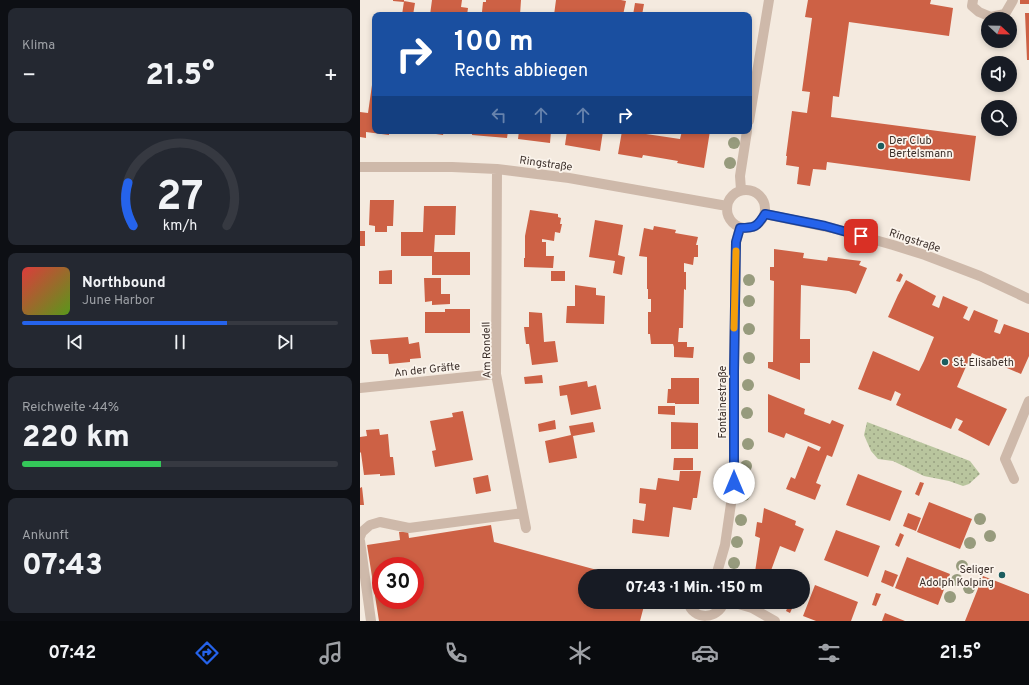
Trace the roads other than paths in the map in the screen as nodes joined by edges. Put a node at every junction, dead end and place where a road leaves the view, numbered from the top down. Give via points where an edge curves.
1 (767, 0) edge
2 (973, 0) edge
3 (1013, 0) edge
4 (752, 101) edge
5 (747, 134) edge
6 (360, 167) edge
7 (497, 169) junction
8 (741, 190) junction
9 (727, 206) junction
10 (765, 214) junction
11 (740, 228) junction
12 (1029, 299) edge
13 (496, 374) junction
14 (360, 388) edge
15 (1029, 401) edge
16 (1014, 479) dead end
17 (523, 513) junction
18 (526, 528) dead end
19 (360, 537) edge
20 (360, 540) edge
21 (718, 569) edge
22 (692, 609) edge
23 (721, 609) edge
24 (754, 609) edge
25 (701, 618) edge
26 (371, 621) edge
27 (775, 621) edge

1 - 4 street
2 - 3 street via 972,6 991,17 1005,14
5 - 8 street via 740,176
6 - 7 street, Ringstraße
7 - 9 street, Ringstraße via 569,178
7 - 13 street, Am Rondell
8 - 9 street via 729,199
8 - 10 street via 751,190 760,195
9 - 11 street via 729,219
10 - 11 street via 759,223 750,228
10 - 12 street, Ringstraße via 893,244 980,276
11 - 21 street, Fontainestraße via 736,242 734,483 725,545
13 - 14 street, An der Gräfte
13 - 17 street, Am Rondell
15 - 16 street via 1005,459
17 - 18 street, Am Rondell
17 - 19 street via 409,528 380,522 370,525
20 - 26 street
22 - 25 street
23 - 25 street
24 - 27 street

